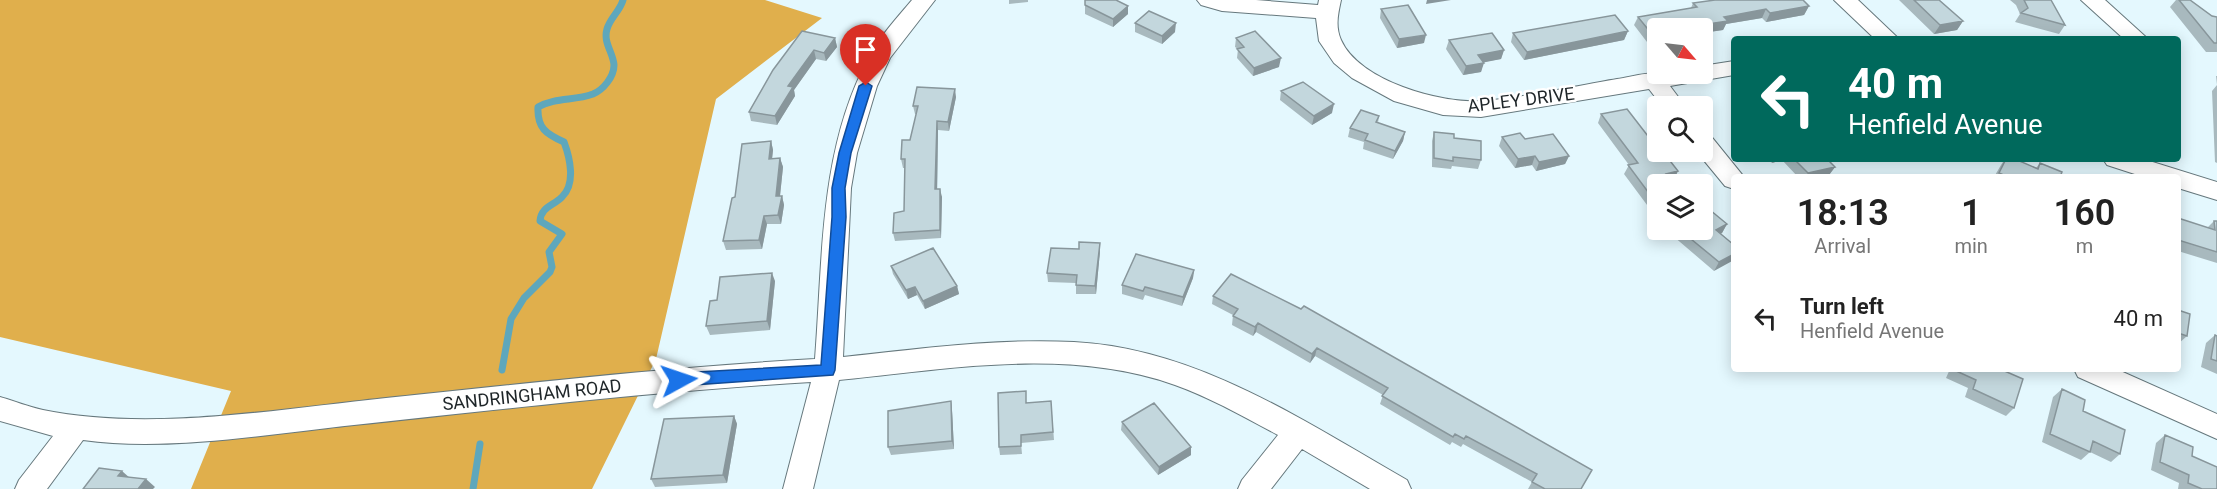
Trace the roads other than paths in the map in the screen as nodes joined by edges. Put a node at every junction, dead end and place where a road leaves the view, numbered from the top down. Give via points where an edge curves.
1 (924, 0) edge
2 (1209, 0) edge
3 (1845, 0) edge
4 (2092, 0) edge
5 (1327, 6) edge
6 (1885, 36) edge
7 (2134, 36) edge
8 (1731, 69) edge
9 (1713, 72) edge
10 (1647, 83) edge
11 (1657, 84) edge
12 (1666, 96) edge
13 (1713, 154) edge
14 (2133, 162) edge
15 (2164, 174) edge
16 (1731, 176) edge
17 (2181, 180) edge
18 (2217, 191) edge
19 (828, 370) junction
20 (2095, 372) edge
21 (0, 409) edge
22 (76, 427) junction
23 (2217, 427) edge
24 (1298, 432) junction
25 (30, 489) edge
26 (798, 489) edge
27 (1253, 489) edge
28 (1396, 489) edge

1 - 19 street via 880,57 866,86 845,153 839,188
2 - 5 street via 1222,4
3 - 6 street
4 - 7 street
5 - 10 street, APLEY DRIVE via 1325,29 1352,68 1370,81 1411,99 1444,107 1481,109
8 - 9 street, APLEY DRIVE
11 - 12 street
13 - 16 street
14 - 15 street
17 - 18 street
19 - 22 street, SANDRINGHAM ROAD via 702,377 240,425 152,430
19 - 24 street, SANDRINGHAM ROAD via 993,353 1075,353 1125,360 1178,374 1219,390
19 - 26 street
20 - 23 street
21 - 22 street, SANDRINGHAM ROAD via 43,423
22 - 25 street
24 - 27 street
24 - 28 street, SANDRINGHAM ROAD

